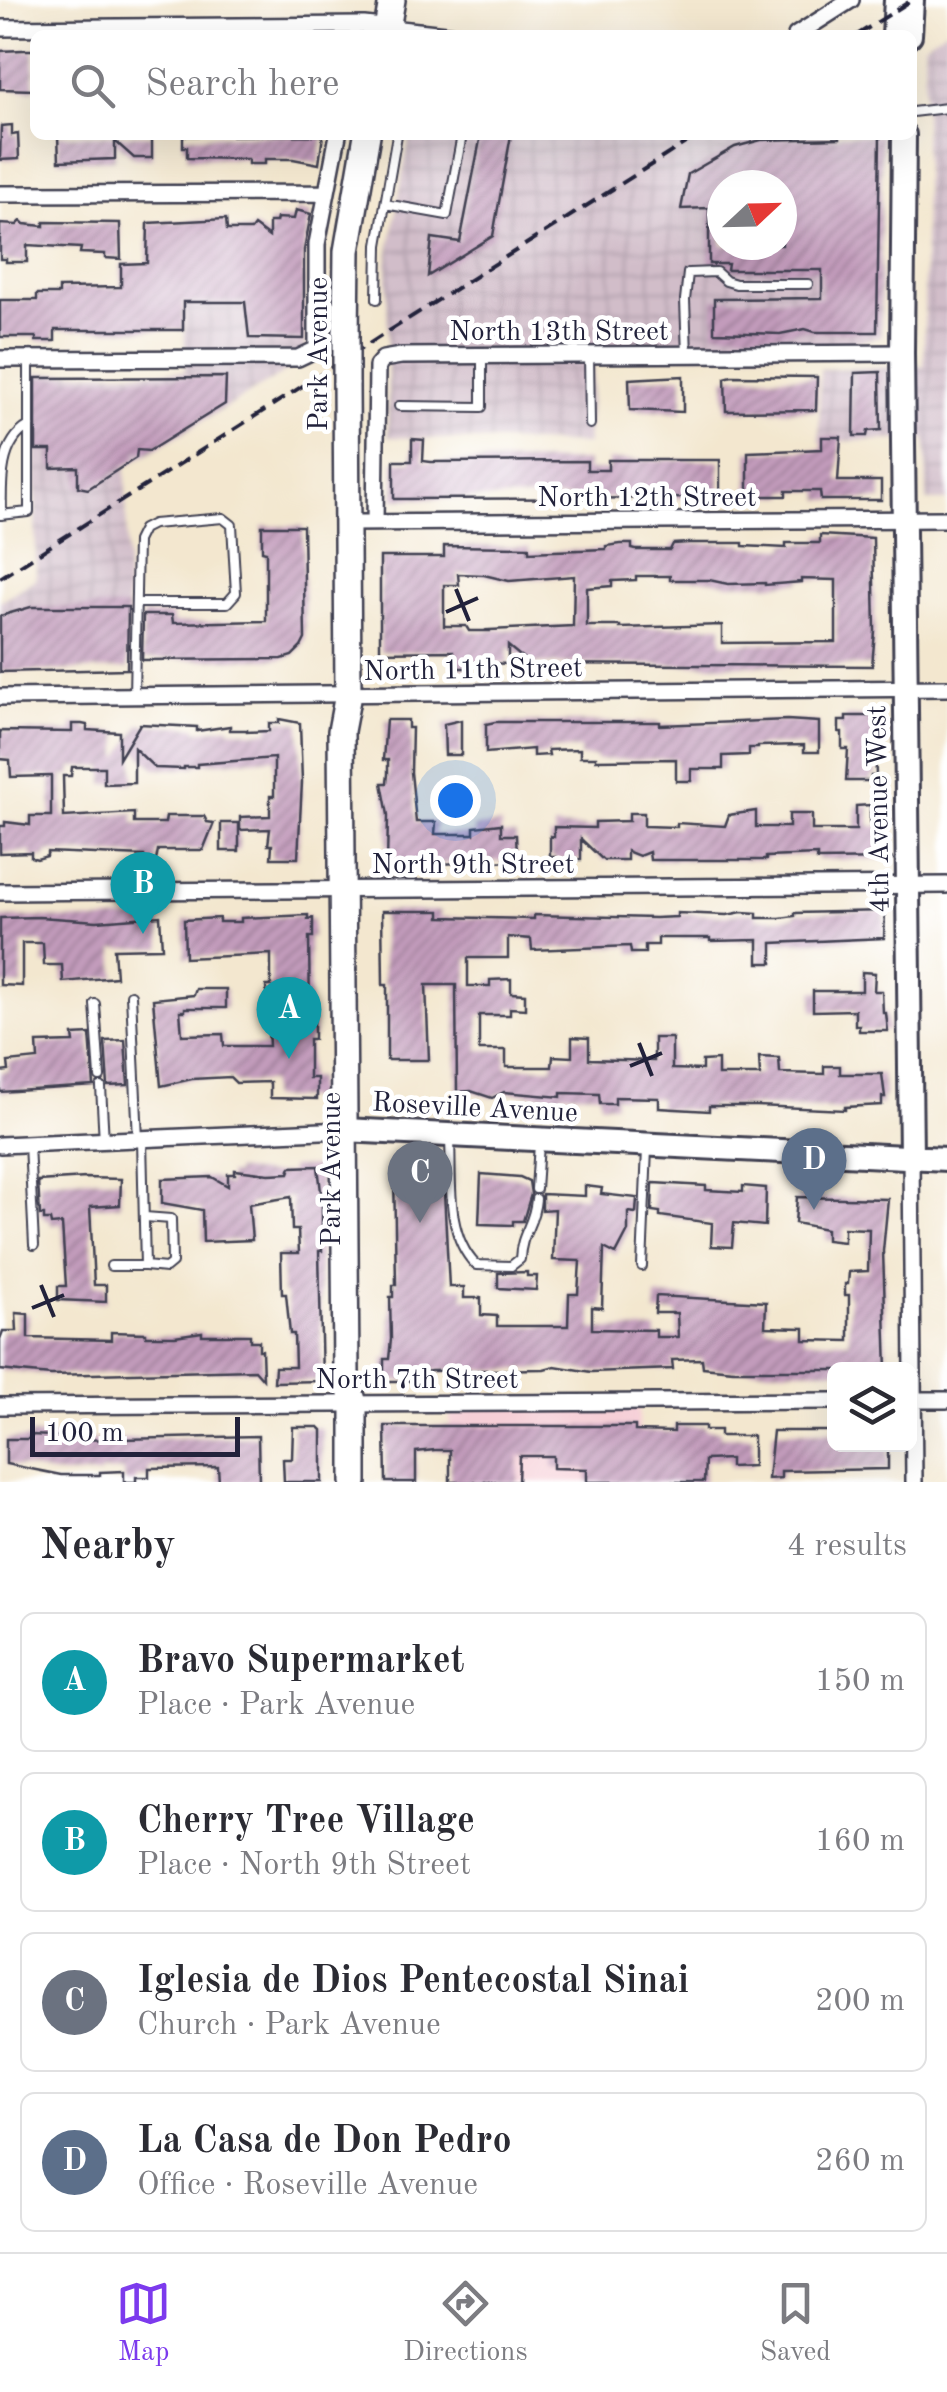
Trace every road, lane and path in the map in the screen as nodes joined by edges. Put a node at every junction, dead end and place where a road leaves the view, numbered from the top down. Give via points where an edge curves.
1 (392, 0) edge
2 (851, 0) edge
3 (896, 0) edge
4 (912, 0) edge
5 (0, 28) edge
6 (258, 30) edge
7 (387, 30) edge
8 (804, 30) edge
9 (894, 30) edge
10 (910, 30) edge
11 (947, 108) edge
12 (917, 111) edge
13 (337, 140) edge
14 (366, 140) edge
15 (397, 140) edge
16 (461, 140) edge
17 (904, 140) edge
18 (0, 194) edge
19 (327, 194) junction
20 (385, 204) junction
21 (808, 284) dead end
22 (377, 298) dead end
23 (902, 353) junction
24 (687, 354) junction
25 (589, 355) junction
26 (482, 356) junction
27 (0, 359) edge
28 (29, 359) junction
29 (399, 406) dead end
30 (590, 424) dead end
31 (29, 426) junction
32 (1, 515) edge
33 (904, 519) junction
34 (947, 519) edge
35 (376, 522) junction
36 (348, 523) junction
37 (136, 603) junction
38 (947, 688) edge
39 (906, 689) junction
40 (348, 694) junction
41 (134, 696) junction
42 (0, 697) edge
43 (908, 885) junction
44 (947, 885) edge
45 (350, 889) junction
46 (0, 892) edge
47 (132, 994) dead end
48 (95, 1004) dead end
49 (352, 1131) junction
50 (450, 1135) junction
51 (140, 1140) junction
52 (539, 1140) junction
53 (104, 1141) junction
54 (29, 1144) junction
55 (647, 1144) junction
56 (0, 1145) edge
57 (912, 1157) junction
58 (947, 1159) edge
59 (536, 1188) dead end
60 (536, 1199) dead end
61 (145, 1217) junction
62 (34, 1245) dead end
63 (111, 1266) dead end
64 (145, 1266) junction
65 (642, 1266) dead end
66 (912, 1362) edge
67 (917, 1400) edge
68 (947, 1400) edge
69 (827, 1401) edge
70 (354, 1404) junction
71 (0, 1406) edge
72 (913, 1452) edge
73 (354, 1482) edge
74 (914, 1482) edge

1 - 7 main road
2 - 8 street
3 - 9 street
4 - 10 street
5 - 6 street
11 - 12 lane
13 - 19 street, Park Avenue
14 - 36 main road, Park Avenue, bridge via 347,251
15 - 20 lane
16 - 20 lane via 447,215
17 - 23 street, 4th Avenue West
18 - 19 street
19 - 28 street, Park Avenue via 318,244 317,349 298,358
20 - 22 lane
21 - 24 lane via 736,284 716,272 688,273
23 - 24 street, North 13th Street
23 - 33 street, 4th Avenue West
24 - 25 street, North 13th Street
25 - 26 street, North 13th Street
25 - 30 lane
26 - 29 lane via 482,407
26 - 35 street, North 13th Street via 379,362
27 - 28 street
28 - 31 lane
31 - 32 lane via 2,454
31 - 32 lane via 29,512
33 - 34 street, North 12th Street
33 - 35 street, North 12th Street
33 - 39 street, 4th Avenue West
35 - 36 street, North 12th Street
36 - 40 main road, Park Avenue
37 - 37 lane via 136,541 143,529 224,518 232,524 236,593 227,603
37 - 41 lane
38 - 39 street, North 11th Street
39 - 40 street, North 11th Street
39 - 43 street, 4th Avenue West
40 - 41 street, North 11th Street
40 - 45 main road, Park Avenue via 356,730
41 - 42 street, North 11th Street
43 - 44 street, North 9th Street
43 - 45 street, North 9th Street
43 - 57 street, 4th Avenue West
45 - 46 street, North 9th Street
45 - 49 main road, Park Avenue
47 - 51 lane
48 - 53 lane
49 - 50 street, Roseville Avenue
49 - 51 street, Roseville Avenue
49 - 70 main road, Park Avenue via 346,1376
50 - 52 street, Roseville Avenue
50 - 60 lane via 454,1222 463,1252 476,1264 511,1266 520,1260
51 - 53 street, Roseville Avenue
51 - 61 lane
52 - 55 street, Roseville Avenue
52 - 59 lane
53 - 54 street, Roseville Avenue
54 - 56 street, Roseville Avenue
54 - 62 lane
55 - 57 street, Roseville Avenue
55 - 65 lane
57 - 58 street, Roseville Avenue
57 - 66 street, 4th Avenue West
61 - 64 lane
61 - 64 lane via 171,1220 172,1263
63 - 64 lane
67 - 68 street
69 - 70 street, North 7th Street
70 - 71 street, North 7th Street
70 - 73 main road, Park Avenue
72 - 74 street, 4th Avenue West

